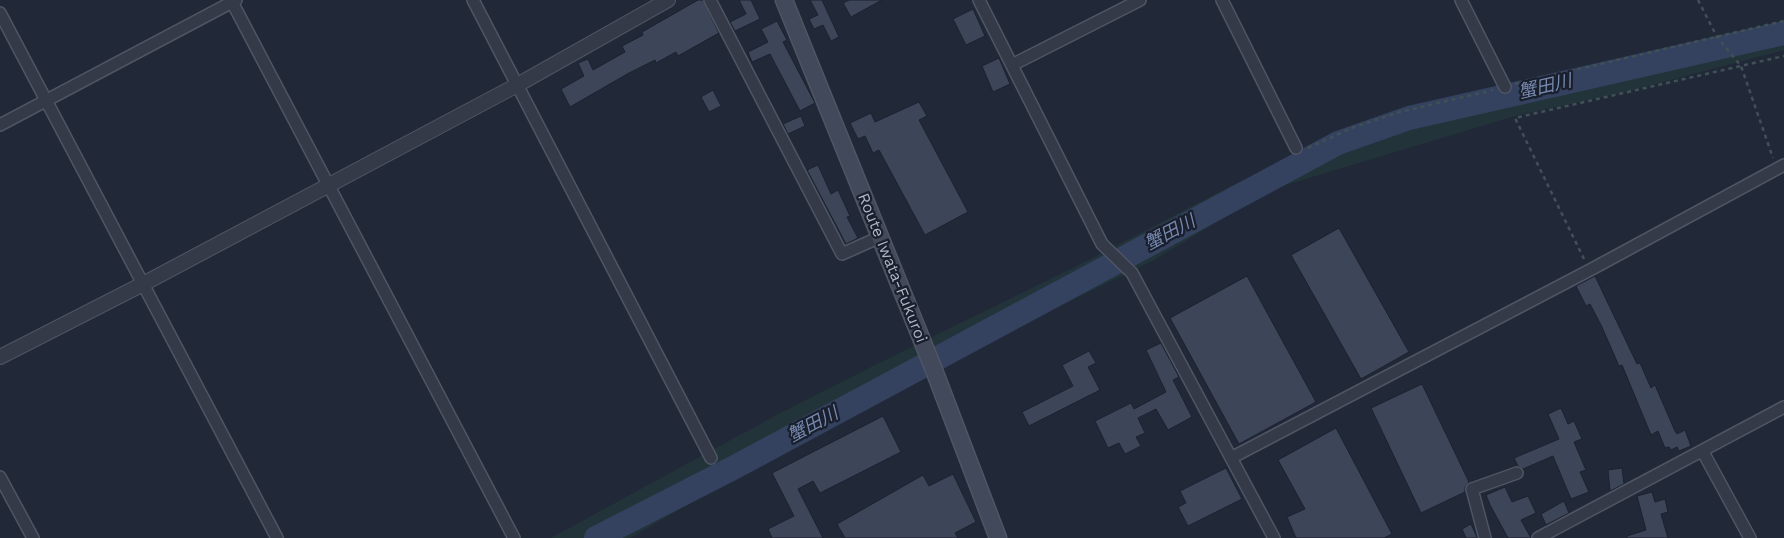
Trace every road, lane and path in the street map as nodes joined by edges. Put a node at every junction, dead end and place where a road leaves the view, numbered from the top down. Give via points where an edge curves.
1 (473, 0) edge
2 (668, 0) edge
3 (710, 0) edge
4 (784, 0) edge
5 (978, 0) edge
6 (1140, 0) edge
7 (1222, 0) edge
8 (1461, 0) edge
9 (1698, 0) edge
10 (233, 1) edge
11 (0, 13) edge
12 (1784, 21) edge
13 (1717, 37) junction
14 (1784, 56) edge
15 (1012, 65) junction
16 (1741, 66) junction
17 (519, 84) junction
18 (1505, 87) dead end
19 (46, 101) junction
20 (0, 125) edge
21 (1296, 148) dead end
22 (1780, 167) edge
23 (328, 184) junction
24 (880, 237) junction
25 (1590, 270) junction
26 (143, 284) junction
27 (0, 357) edge
28 (1784, 407) edge
29 (1703, 452) junction
30 (711, 458) dead end
31 (1231, 458) junction
32 (1517, 473) dead end
33 (0, 477) edge
34 (33, 538) edge
35 (277, 538) edge
36 (514, 538) edge
37 (998, 538) edge
38 (1274, 538) edge
39 (1485, 538) edge
40 (1538, 538) edge
41 (1750, 538) edge

1 - 17 street
2 - 17 street
3 - 24 street via 842,254
4 - 24 main road, Route Iwata-Fukuroi
5 - 15 street
6 - 15 street
7 - 21 street
8 - 18 street
9 - 13 path
10 - 19 street
10 - 23 street
11 - 19 street
12 - 13 path
13 - 16 path
14 - 16 path
15 - 31 street via 1102,244 1132,273
16 - 22 path
16 - 25 path via 1515,118
17 - 23 street
17 - 30 street
19 - 20 street
19 - 26 street
22 - 25 street
23 - 26 street
23 - 36 street
24 - 37 main road, Route Iwata-Fukuroi
25 - 31 street
26 - 27 street
26 - 35 street
28 - 29 street
29 - 40 street
29 - 41 street
31 - 38 street
32 - 39 street via 1472,489
33 - 34 street

